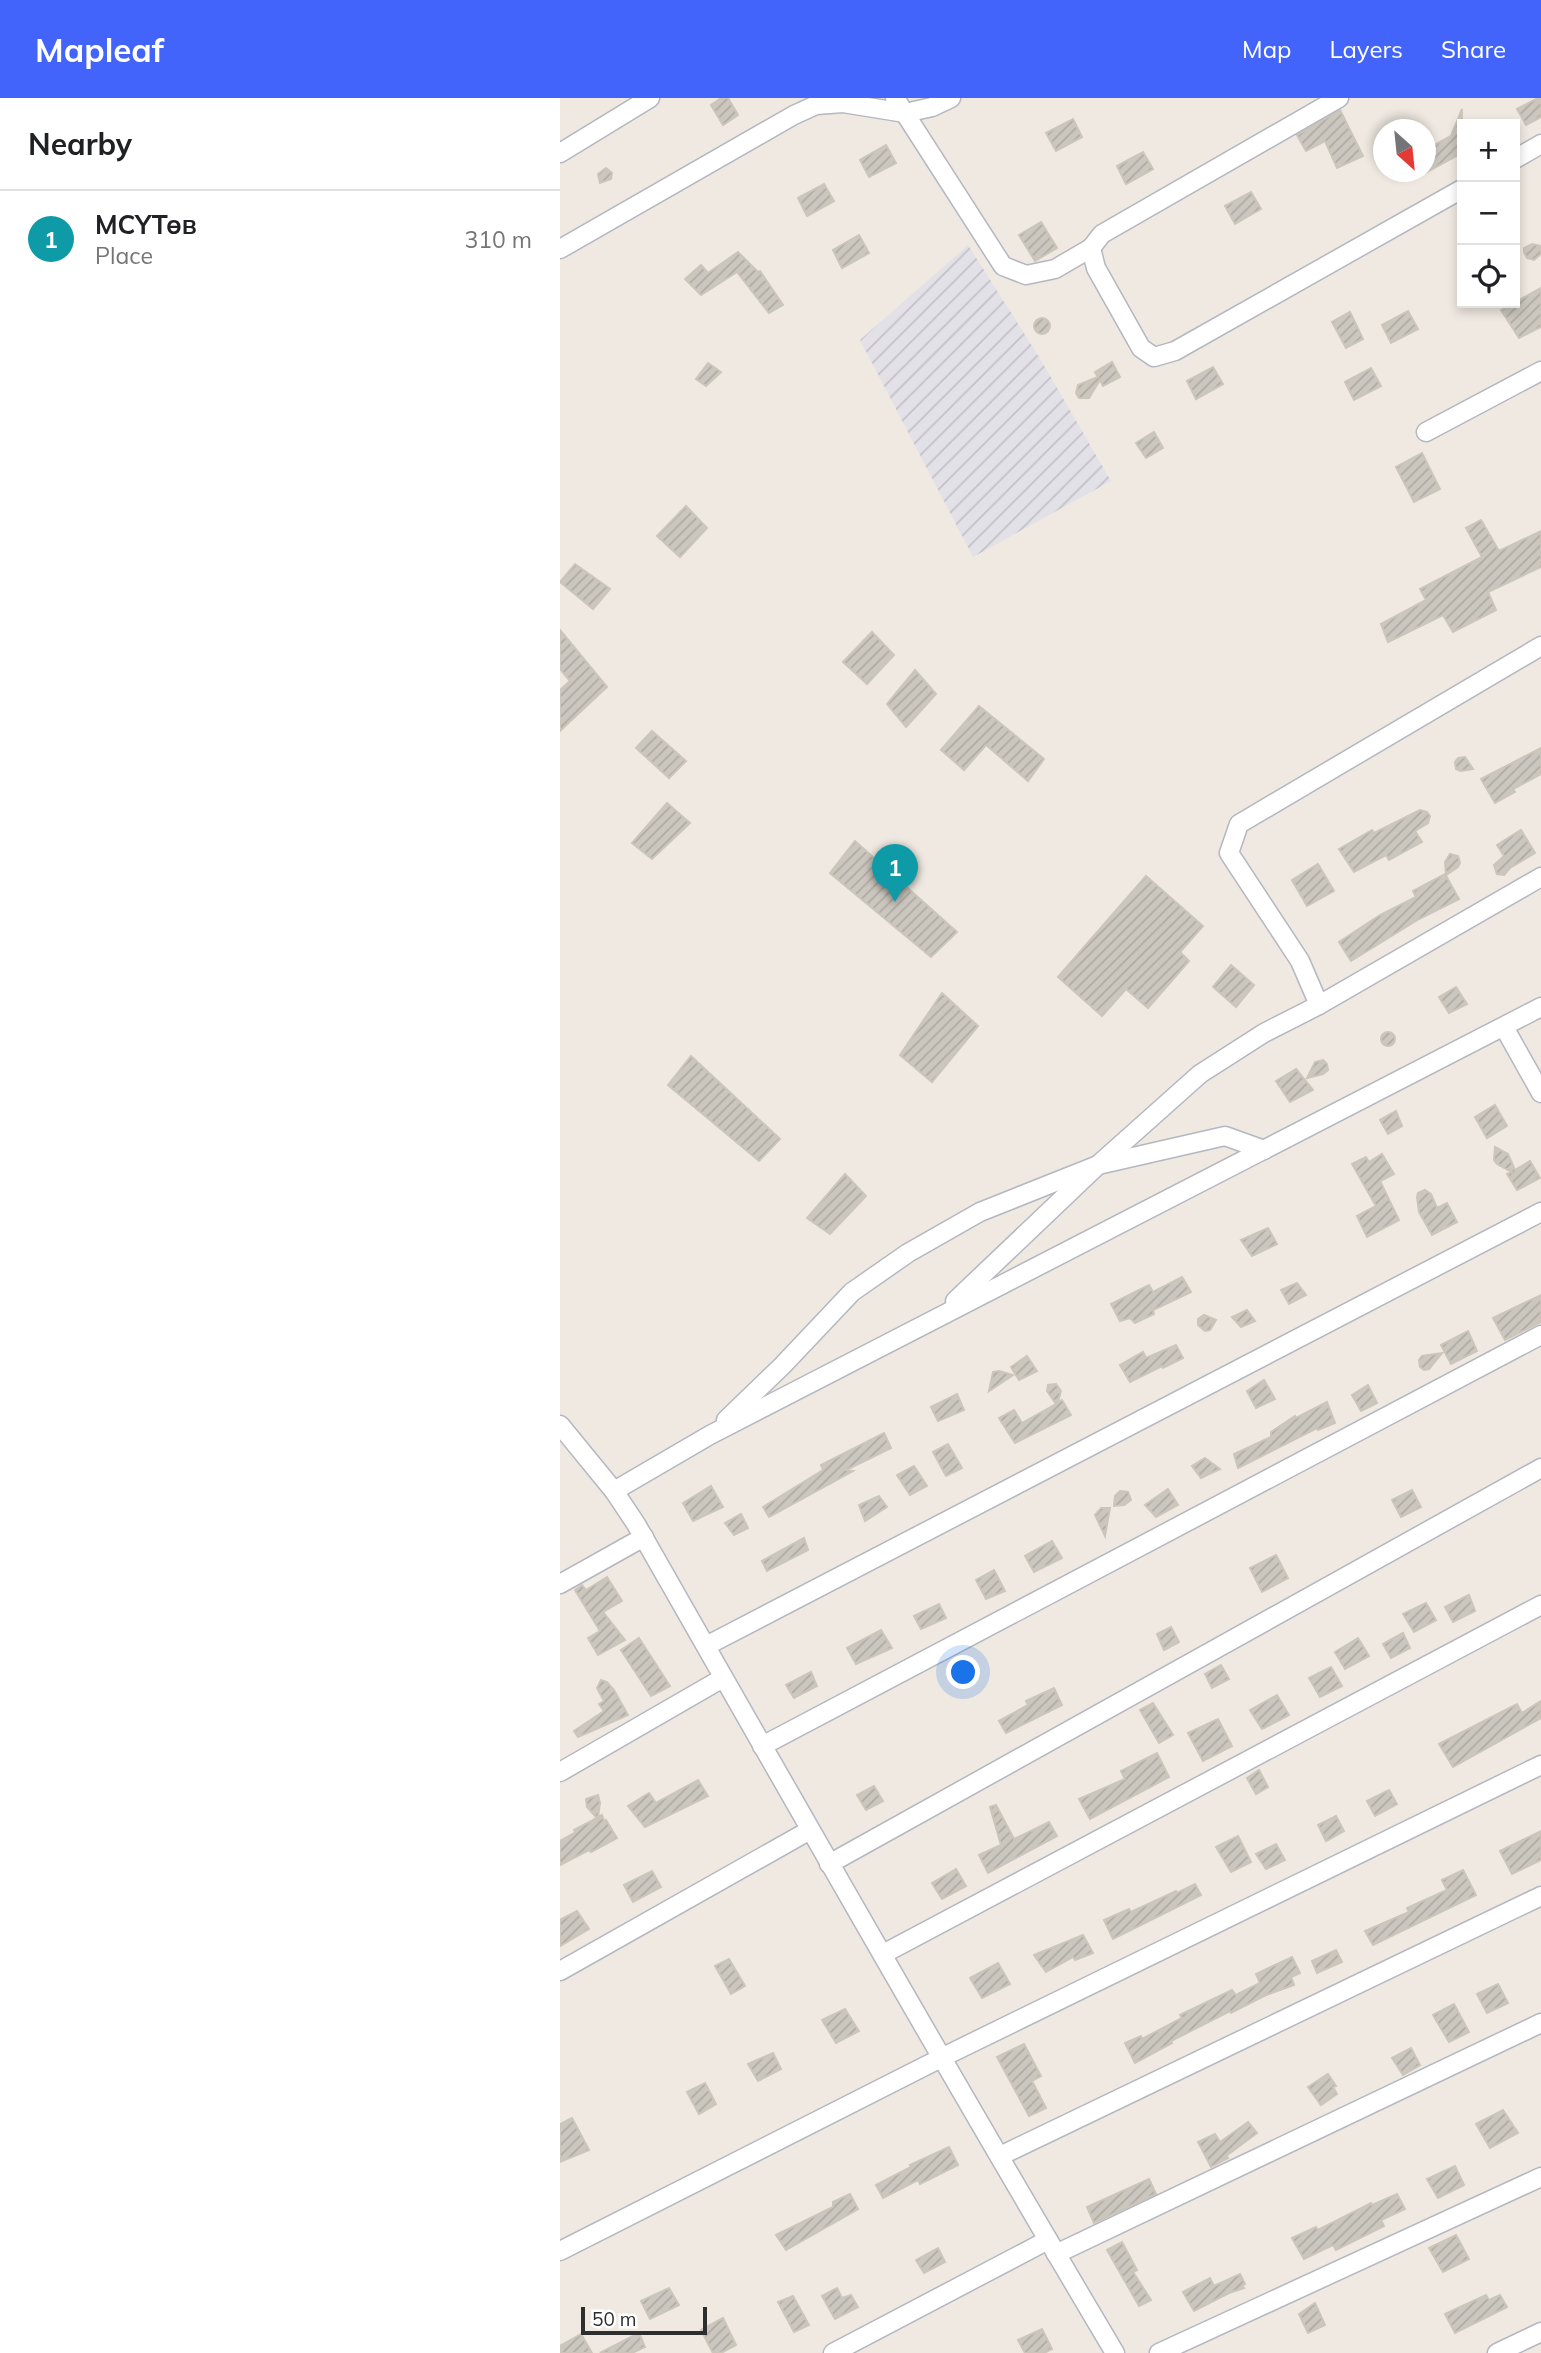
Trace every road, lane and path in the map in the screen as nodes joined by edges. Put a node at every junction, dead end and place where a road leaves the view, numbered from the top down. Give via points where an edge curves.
1 (650, 98) edge
2 (951, 98) edge
3 (1339, 98) edge
4 (900, 105) edge
5 (1541, 144) edge
6 (560, 153) edge
7 (1520, 156) edge
8 (1457, 192) edge
9 (1091, 248) junction
10 (560, 249) edge
11 (1541, 371) edge
12 (1426, 432) dead end
13 (1541, 646) edge
14 (1541, 877) edge
15 (1319, 1005) junction
16 (1541, 1007) edge
17 (1504, 1027) junction
18 (1541, 1093) edge
19 (1264, 1150) junction
20 (1098, 1165) junction
21 (1541, 1212) edge
22 (941, 1315) junction
23 (1541, 1335) edge
24 (560, 1425) edge
25 (709, 1436) junction
26 (1541, 1468) edge
27 (614, 1491) junction
28 (644, 1537) junction
29 (560, 1584) edge
30 (1541, 1605) edge
31 (706, 1646) junction
32 (723, 1678) junction
33 (762, 1746) junction
34 (1541, 1765) edge
35 (560, 1772) edge
36 (810, 1830) junction
37 (829, 1864) junction
38 (1541, 1896) edge
39 (884, 1954) junction
40 (560, 1972) edge
41 (1541, 2024) edge
42 (943, 2057) junction
43 (1000, 2156) junction
44 (1541, 2177) edge
45 (1052, 2247) junction
46 (560, 2251) edge
47 (1541, 2332) edge
48 (833, 2353) edge
49 (1115, 2353) edge
50 (1159, 2353) edge
51 (1497, 2353) edge

1 - 6 street
2 - 4 street via 932,107
3 - 9 street via 1102,234
4 - 9 street via 1003,266 1026,275 1055,269
4 - 10 street via 816,105
5 - 7 street
8 - 9 street via 1175,351 1154,357 1141,348 1096,268
11 - 12 street
13 - 15 street via 1239,824 1229,853 1300,961
14 - 15 street
15 - 20 street via 1200,1074
16 - 17 street
17 - 18 street
17 - 19 street
19 - 20 street via 1224,1136
19 - 22 street
20 - 22 street
20 - 25 street via 980,1212 852,1292
21 - 31 street
22 - 25 street
23 - 33 street
24 - 27 street
25 - 27 street
26 - 37 street
27 - 28 street
28 - 29 street
28 - 31 street
30 - 39 street
31 - 32 street
32 - 33 street
32 - 35 street
33 - 36 street
34 - 42 street
36 - 37 street
36 - 40 street
37 - 39 street
38 - 43 street
39 - 42 street
41 - 45 street
42 - 43 street
42 - 46 street
43 - 45 street
44 - 50 street
45 - 48 street
45 - 49 street
47 - 51 street

